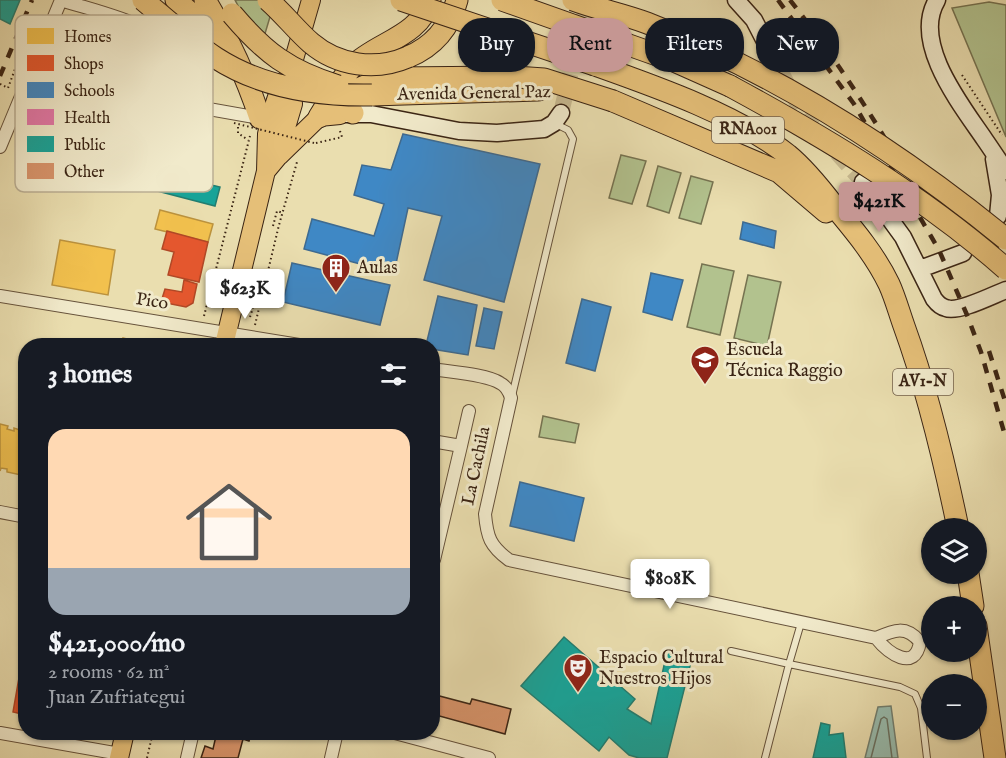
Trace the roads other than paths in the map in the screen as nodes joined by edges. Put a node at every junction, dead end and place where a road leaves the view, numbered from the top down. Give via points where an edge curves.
1 (61, 0) edge
2 (143, 0) edge
3 (176, 0) edge
4 (205, 0) edge
5 (268, 0) edge
6 (310, 0) edge
7 (401, 0) edge
8 (430, 0) edge
9 (457, 0) edge
10 (502, 0) edge
11 (573, 0) edge
12 (602, 0) edge
13 (736, 0) edge
14 (937, 0) edge
15 (228, 7) edge
16 (55, 15) edge
17 (106, 15) edge
18 (161, 15) edge
19 (192, 15) edge
20 (645, 23) joint
21 (756, 24) edge
22 (213, 34) edge
23 (235, 54) junction
24 (213, 55) edge
25 (744, 66) edge
26 (290, 73) junction
27 (372, 95) junction
28 (621, 105) junction
29 (15, 110) edge
30 (213, 112) edge
31 (334, 112) junction
32 (557, 118) joint
33 (263, 126) junction
34 (0, 147) edge
35 (993, 153) junction
36 (272, 164) junction
37 (1006, 171) edge
38 (863, 182) tunnel mouth
39 (998, 216) dead end
40 (1006, 239) edge
41 (866, 244) junction
42 (963, 253) dead end
43 (920, 269) junction
44 (1006, 269) edge
45 (1006, 290) edge
46 (0, 296) edge
47 (223, 338) edge
48 (225, 338) edge
49 (238, 338) edge
50 (258, 338) edge
51 (440, 370) edge
52 (511, 398) junction
53 (469, 411) dead end
54 (440, 442) edge
55 (461, 446) junction
56 (0, 512) edge
57 (18, 515) edge
58 (956, 518) edge
59 (440, 535) edge
60 (801, 622) junction
61 (876, 638) dead end
62 (731, 651) dead end
63 (981, 662) edge
64 (789, 664) junction
65 (0, 733) edge
66 (18, 736) edge
67 (36, 740) edge
68 (123, 740) edge
69 (191, 740) edge
70 (336, 740) edge
71 (422, 740) edge
72 (119, 756) edge
73 (187, 758) edge
74 (331, 758) edge
75 (489, 758) edge
76 (765, 758) edge
77 (927, 758) edge
78 (995, 758) edge

1 - 16 street
1 - 17 street
2 - 18 highway, Avenida General Paz, bridge
3 - 19 highway
4 - 23 highway
5 - 9 highway, bridge via 311,44 347,62 375,65 396,62 432,43 444,31
6 - 26 main road
7 - 41 highway, RNA001, bridge via 596,64 751,132 788,156
8 - 31 highway via 419,21 352,68
10 - 44 highway, RNA001, bridge via 674,61 748,96 824,138 942,218
11 - 20 highway, bridge
12 - 20 highway, bridge
13 - 21 street
14 - 35 street via 931,36 939,66
15 - 27 highway, bridge via 264,48 285,64 323,81
22 - 23 highway
23 - 33 highway
24 - 27 highway, Avenida General Paz, bridge via 241,71 285,86 343,96
25 - 40 highway, bridge via 907,163
26 - 33 main road
26 - 36 main road via 293,104
27 - 28 highway, Avenida General Paz, bridge via 538,90
28 - 31 highway, bridge via 544,79 397,78 377,81
28 - 41 highway, Avenida General Paz via 778,172
29 - 34 street
30 - 33 street
31 - 32 street via 371,114 482,133 540,130
31 - 36 main road
32 - 52 lane via 573,139
33 - 36 main road
35 - 37 street
35 - 39 street via 999,177
36 - 48 main road
38 - 43 street via 903,237
41 - 58 highway, AV1-N via 889,284 912,347
42 - 43 street
43 - 45 street via 934,299 947,309
46 - 47 street, Pico via 201,328
49 - 50 street, Pico
51 - 52 street via 492,379 509,391
52 - 60 street, La Cachila via 485,514 487,531 496,550 522,564
53 - 55 street
54 - 55 street
55 - 59 street
56 - 57 street
60 - 61 street
60 - 64 lane
62 - 64 lane
63 - 78 highway
64 - 76 lane
64 - 77 lane via 900,687 915,694 921,708
65 - 66 street
67 - 72 street
68 - 72 main road
69 - 73 street
70 - 74 street
71 - 75 street

